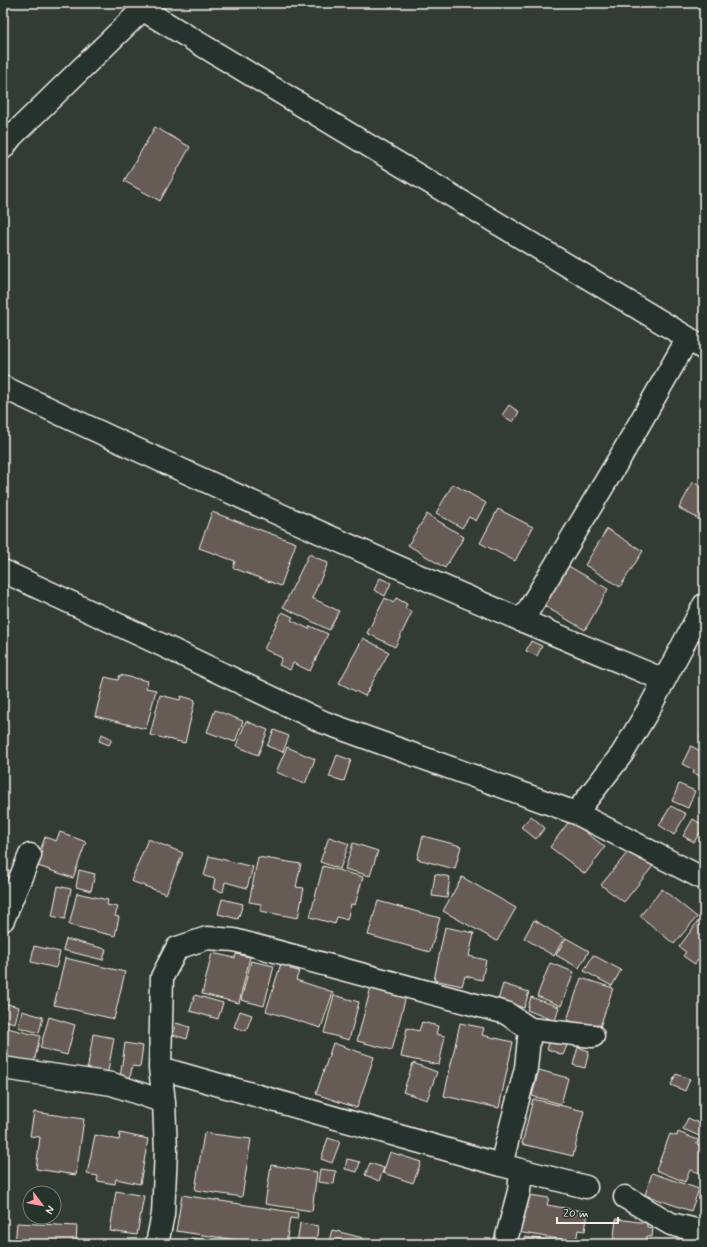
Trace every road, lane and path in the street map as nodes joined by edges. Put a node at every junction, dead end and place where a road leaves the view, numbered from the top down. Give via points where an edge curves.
1 (146, 6) edge
2 (3, 148) edge
3 (696, 343) edge
4 (3, 387) edge
5 (3, 571) edge
6 (704, 605) edge
7 (522, 622) junction
8 (664, 680) junction
9 (576, 813) junction
10 (30, 855) dead end
11 (704, 879) edge
12 (3, 920) edge
13 (530, 1029) junction
14 (593, 1036) dead end
15 (3, 1068) edge
16 (160, 1068) junction
17 (164, 1102) junction
18 (511, 1168) junction
19 (586, 1187) dead end
20 (625, 1197) dead end
21 (704, 1232) edge
22 (158, 1244) edge
23 (505, 1244) edge

1 - 2 street via 12,136
1 - 3 street
3 - 7 street via 621,456
4 - 7 street via 162,462
5 - 9 street via 322,722
6 - 8 street
7 - 8 street
8 - 9 street via 622,754
9 - 11 street
10 - 12 street
13 - 14 street
13 - 16 street via 506,1013 234,940 207,938 178,948 162,977
13 - 18 street
15 - 17 street via 112,1084
16 - 17 street
16 - 18 street
17 - 22 street via 166,1151
18 - 19 street
18 - 23 street via 519,1191
20 - 21 street via 671,1224

